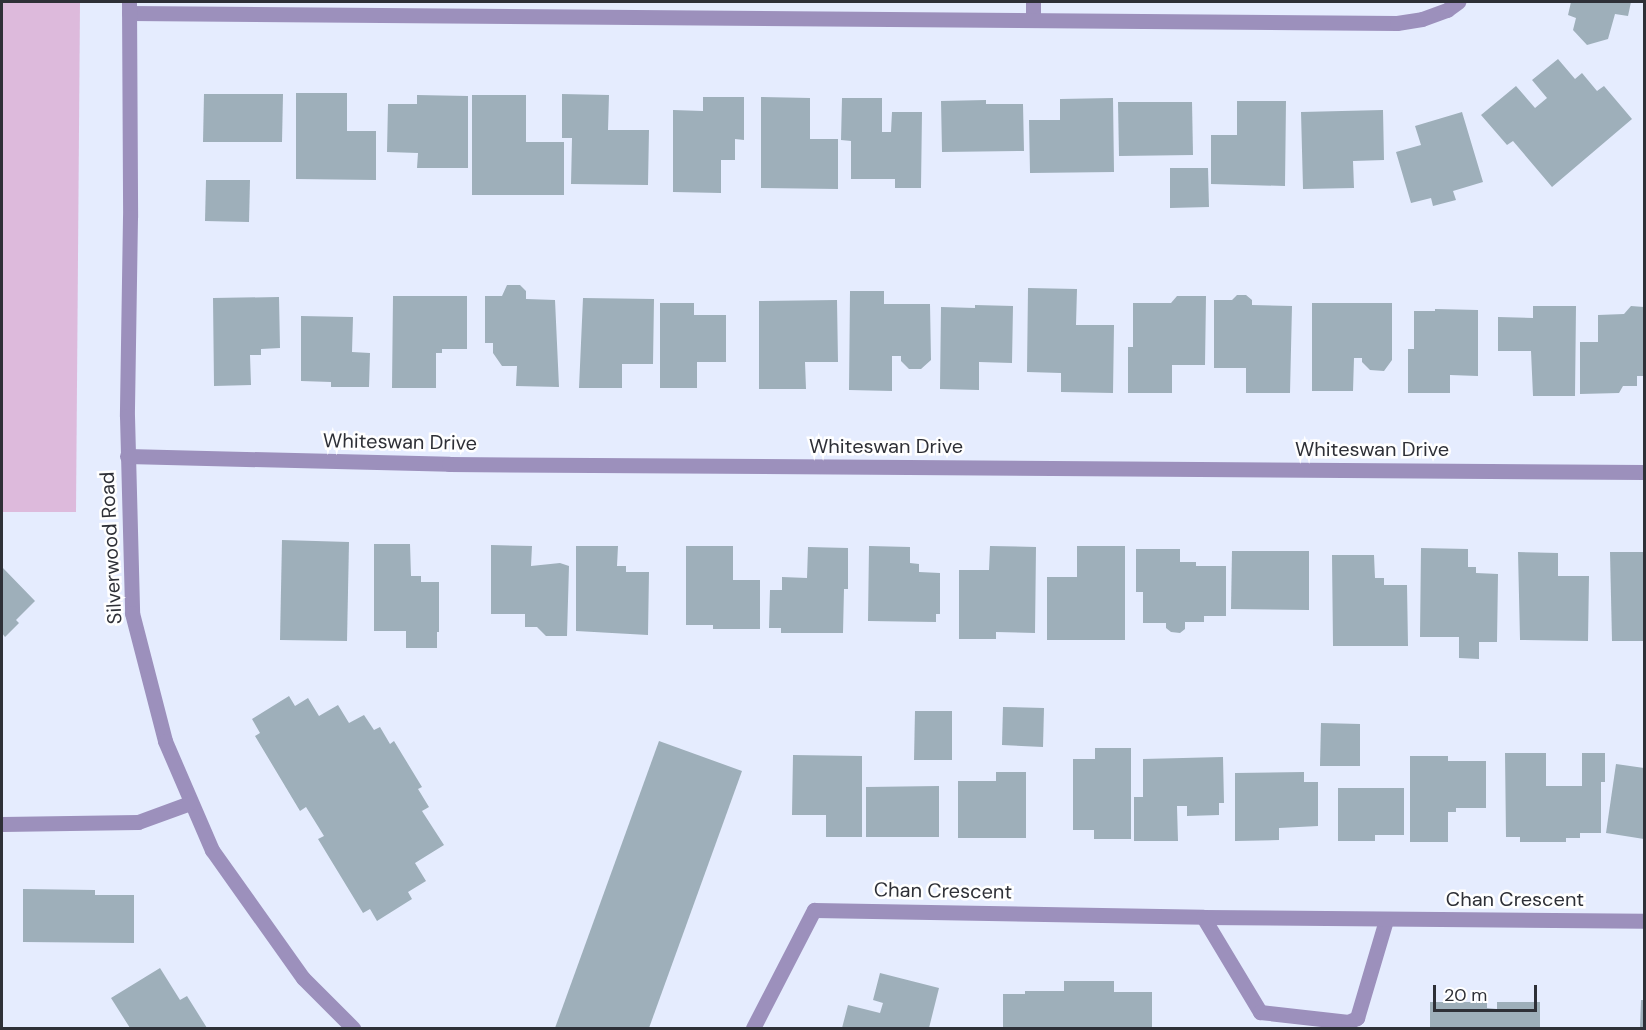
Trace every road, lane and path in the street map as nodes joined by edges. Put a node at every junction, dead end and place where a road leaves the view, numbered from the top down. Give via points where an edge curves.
1 (1033, 2) edge
2 (1458, 2) edge
3 (129, 7) edge
4 (591, 8) edge
5 (1033, 20) junction
6 (127, 456) junction
7 (1644, 472) edge
8 (190, 802) junction
9 (2, 824) edge
10 (1203, 917) junction
11 (1386, 920) junction
12 (1644, 921) edge
13 (353, 1029) edge
14 (753, 1029) edge

1 - 5 street
2 - 5 street via 1422,19 1396,23
3 - 4 street
3 - 6 street, Silverwood Road
4 - 5 street
6 - 7 street, Whiteswan Drive via 461,464
6 - 8 street, Silverwood Road via 132,613 165,741
8 - 9 street via 138,822
8 - 13 street, Silverwood Road via 212,850 255,912 303,978
10 - 11 street, Chan Crescent
10 - 11 street via 1260,1012 1348,1022 1357,1018
10 - 14 street, Chan Crescent via 814,910
11 - 12 street, Chan Crescent

